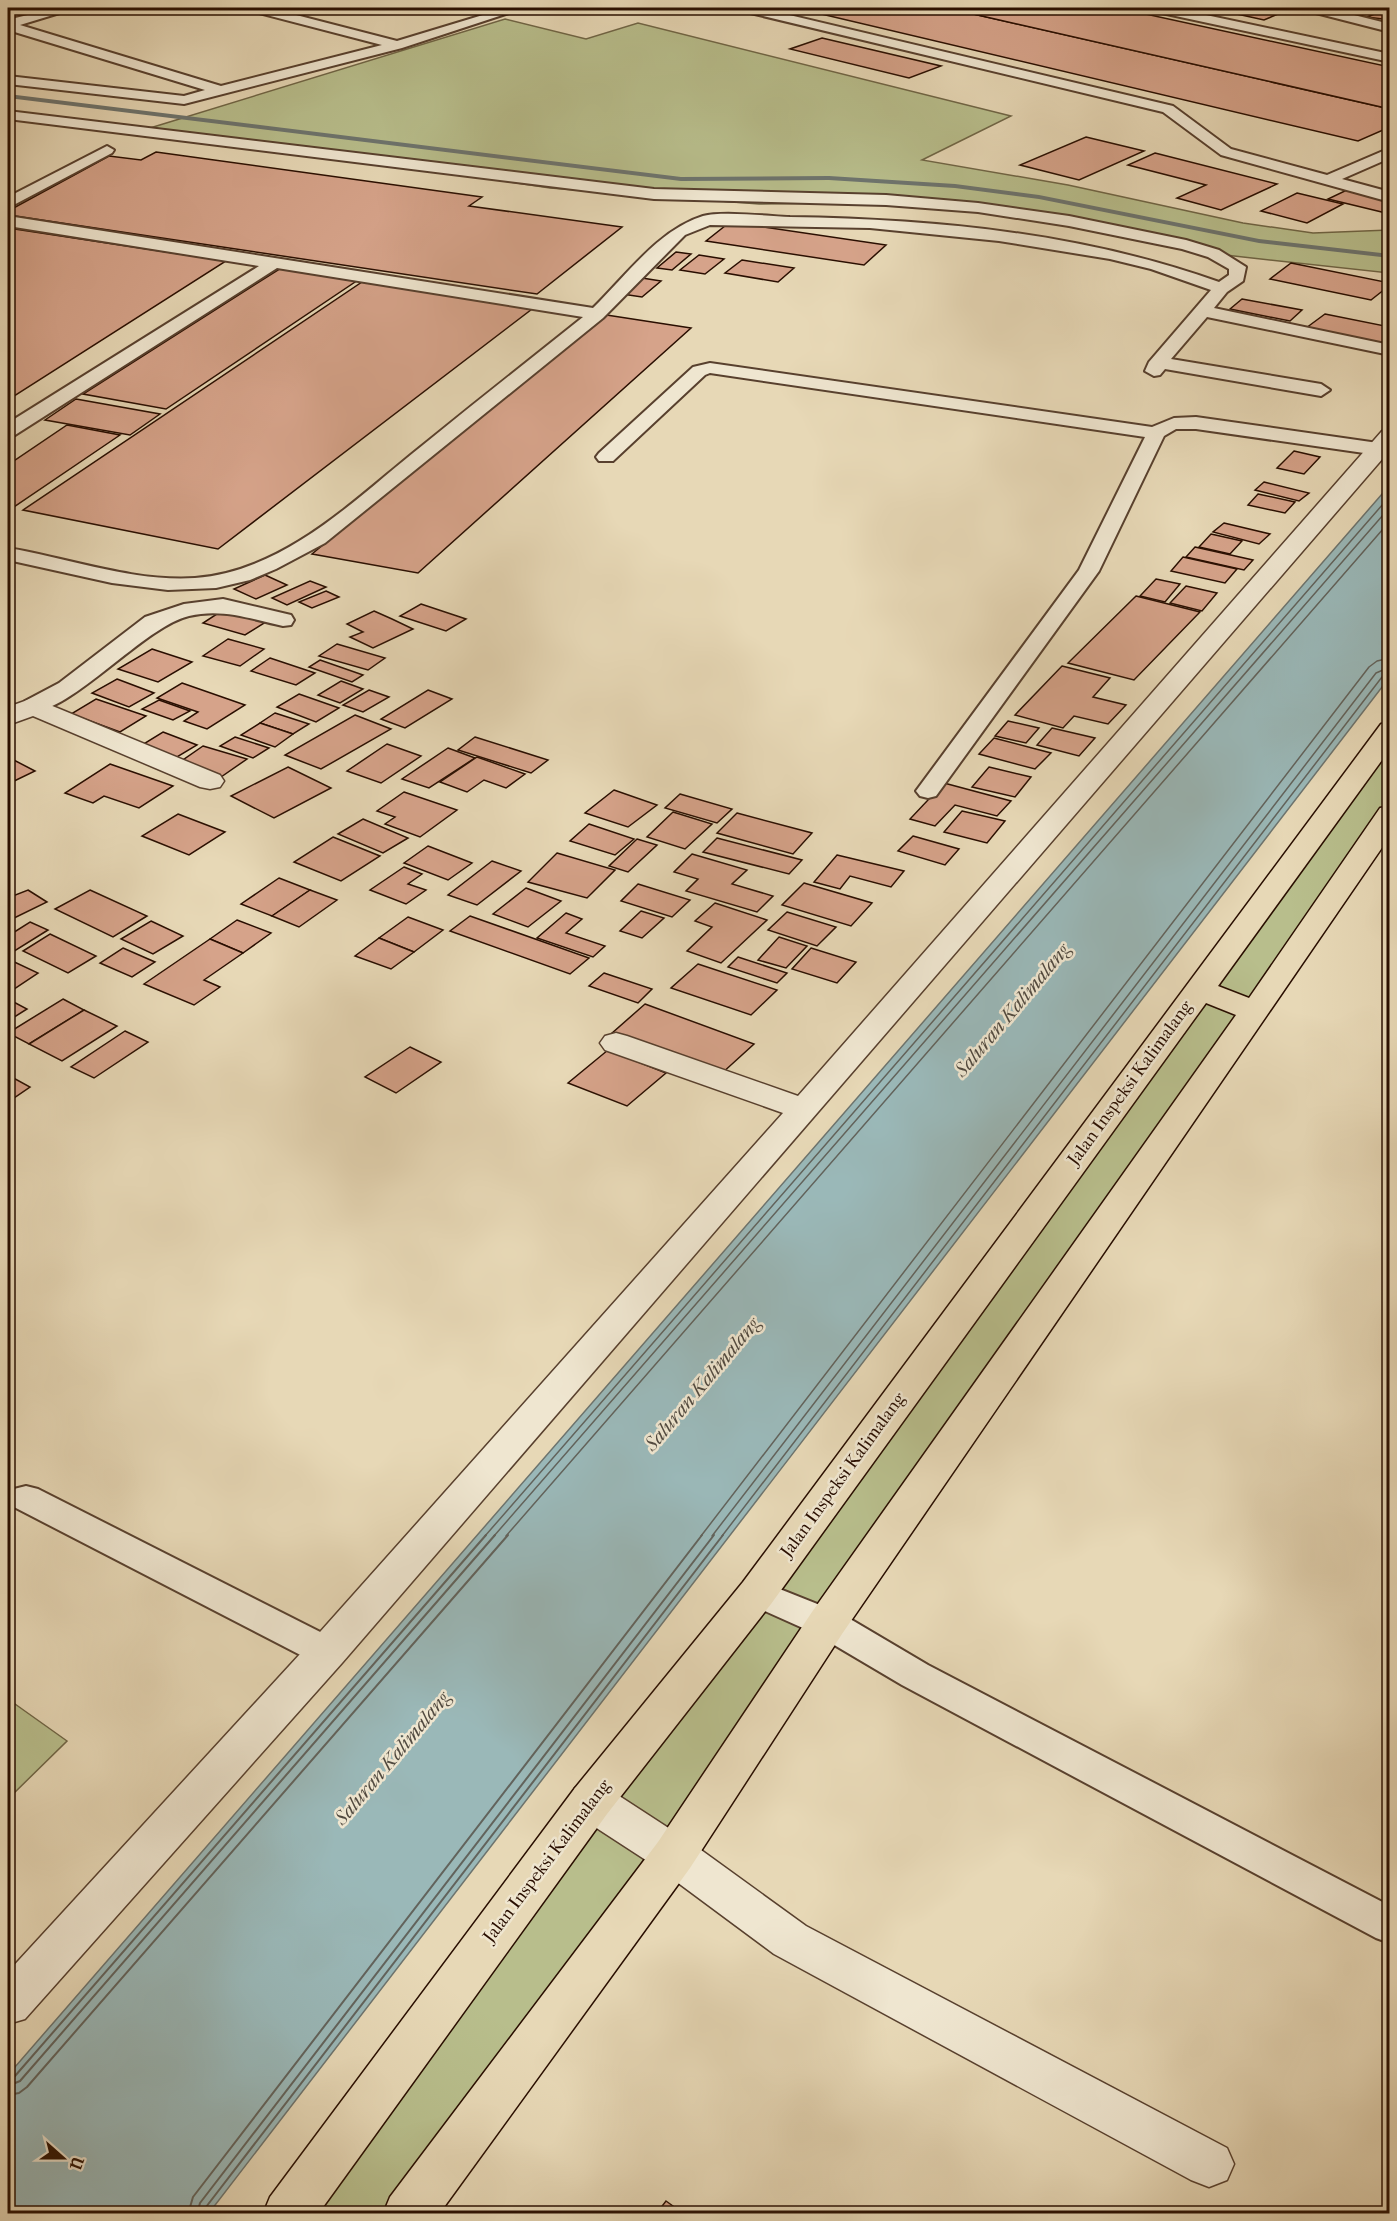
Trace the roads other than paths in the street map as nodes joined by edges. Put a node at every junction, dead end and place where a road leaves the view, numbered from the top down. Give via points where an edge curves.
1 (70, 8) edge
2 (256, 8) edge
3 (518, 8) edge
4 (746, 8) edge
5 (1157, 8) edge
6 (1313, 8) edge
7 (1389, 28) edge
8 (397, 45) junction
9 (1389, 58) edge
10 (8, 80) edge
11 (223, 91) junction
12 (8, 115) edge
13 (107, 150) dead end
14 (1389, 152) edge
15 (1328, 180) junction
16 (1389, 197) edge
17 (8, 203) edge
18 (760, 219) junction
19 (8, 221) edge
20 (938, 228) junction
21 (869, 240) dead end
22 (891, 242) dead end
23 (274, 263) junction
24 (1221, 288) junction
25 (1203, 311) junction
26 (597, 314) junction
27 (1389, 350) edge
28 (1321, 390) dead end
29 (8, 431) edge
30 (1156, 433) junction
31 (1384, 443) edge
32 (606, 457) dead end
33 (8, 554) edge
34 (283, 620) dead end
35 (33, 706) junction
36 (8, 717) edge
37 (1389, 730) edge
38 (210, 781) dead end
39 (928, 791) dead end
40 (1389, 814) edge
41 (1198, 989) junction
42 (1256, 1011) junction
43 (616, 1042) dead end
44 (804, 1109) junction
45 (26, 1498) dead end
46 (757, 1593) junction
47 (827, 1623) junction
48 (327, 1652) junction
49 (591, 1801) junction
50 (674, 1855) junction
51 (1389, 1926) edge
52 (8, 2004) edge
53 (1209, 2164) dead end
54 (288, 2214) edge
55 (408, 2214) edge

1 - 11 lane via 16,22 12,27
2 - 8 lane
3 - 8 lane
4 - 15 lane via 1168,109 1226,152
5 - 9 lane
6 - 7 lane
8 - 11 lane
10 - 11 lane via 184,100
12 - 24 lane via 654,194 886,200 986,208 1066,220 1212,252 1238,267 1237,277
13 - 17 lane
14 - 15 lane
15 - 16 lane
18 - 20 lane
18 - 21 lane
18 - 26 lane via 708,220 679,232
19 - 23 lane
20 - 22 lane via 919,239
20 - 24 lane via 1110,254
23 - 26 lane
23 - 29 lane
24 - 25 lane
25 - 27 lane
25 - 28 lane via 1156,367
26 - 33 lane via 318,539 249,572 216,583 174,584
30 - 31 lane via 1172,423 1190,422
30 - 32 lane via 710,368 699,371
30 - 39 lane via 1089,571
31 - 44 street
34 - 35 lane via 223,605 184,610 153,622 67,688
35 - 36 street
35 - 38 street
37 - 41 main road, Jalan Inspeksi Kalimalang
40 - 42 main road
41 - 42 main road
41 - 46 main road, Jalan Inspeksi Kalimalang
42 - 47 main road
43 - 44 street
44 - 48 street
45 - 48 lane
46 - 47 lane
46 - 49 main road, Jalan Inspeksi Kalimalang
47 - 50 main road
47 - 51 lane via 915,1675
48 - 52 street
49 - 50 street
49 - 54 main road, Jalan Inspeksi Kalimalang
50 - 53 street via 790,1940
50 - 55 main road

